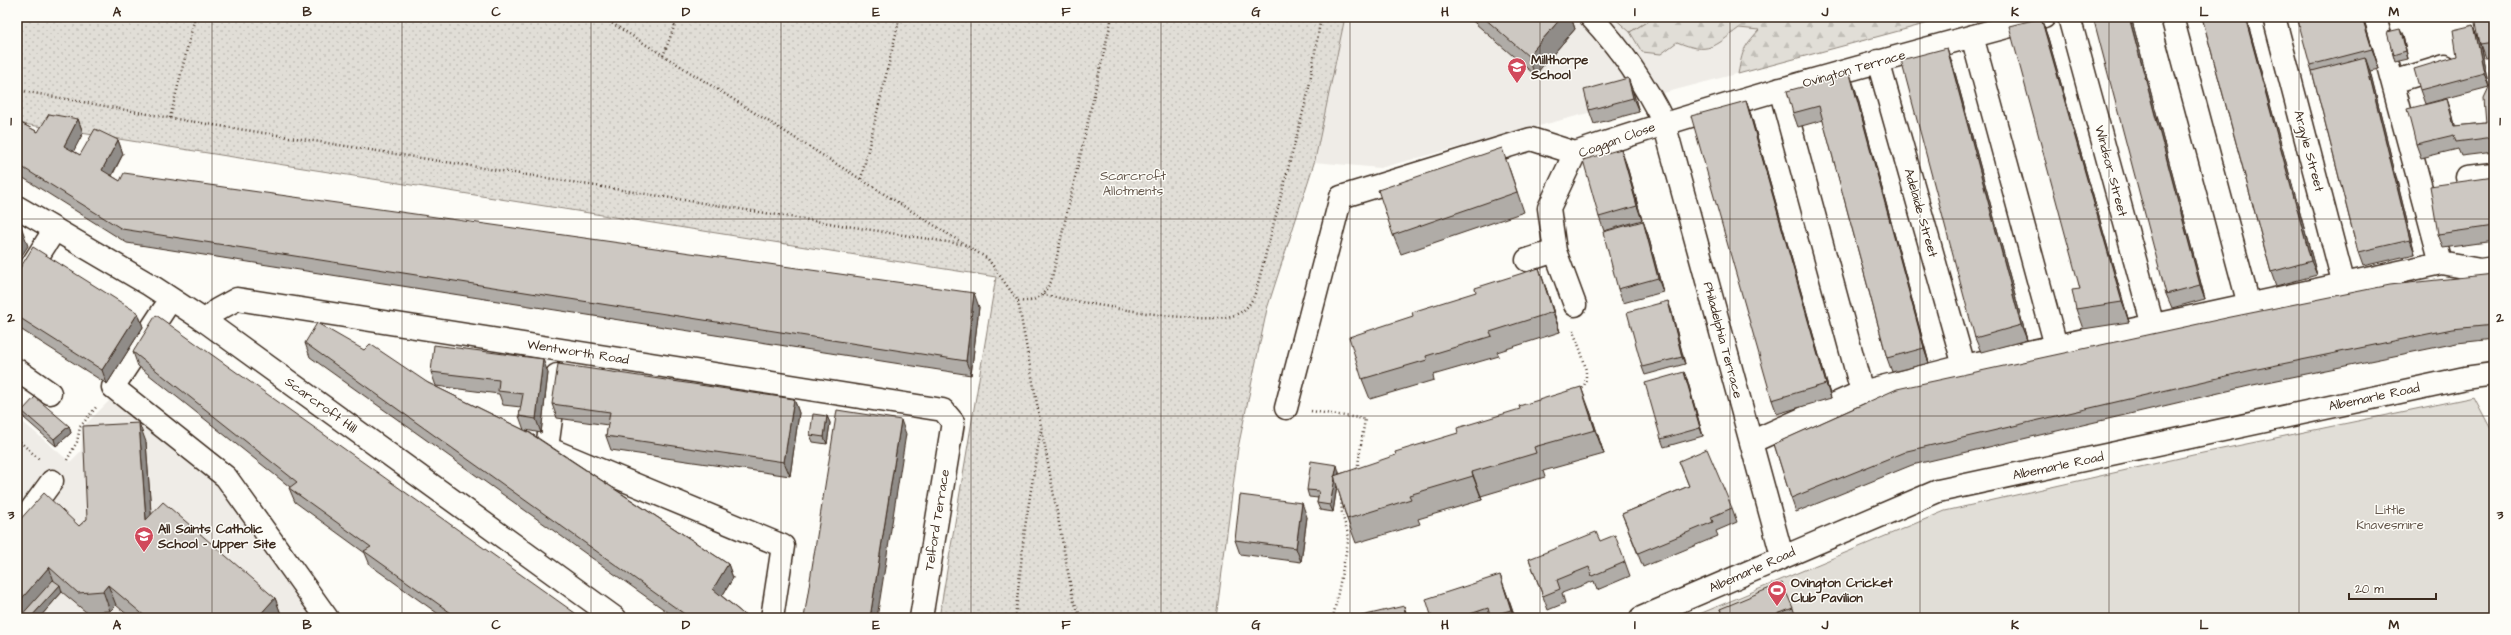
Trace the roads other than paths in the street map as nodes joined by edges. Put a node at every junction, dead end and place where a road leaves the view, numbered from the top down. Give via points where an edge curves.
1 (1591, 17) edge
2 (2044, 17) edge
3 (2069, 17) edge
4 (2172, 17) edge
5 (2274, 17) edge
6 (2375, 17) edge
7 (1972, 36) junction
8 (1878, 61) junction
9 (2450, 65) edge
10 (2393, 82) junction
11 (1780, 89) junction
12 (1664, 123) junction
13 (1575, 153) junction
14 (2494, 174) edge
15 (2467, 177) dead end
16 (17, 207) edge
17 (55, 229) junction
18 (1555, 251) junction
19 (1527, 260) dead end
20 (2442, 263) junction
21 (2494, 268) edge
22 (2344, 285) junction
23 (17, 289) edge
24 (171, 299) junction
25 (1576, 305) road end
26 (2249, 305) junction
27 (205, 321) junction
28 (2153, 326) junction
29 (2056, 346) junction
30 (561, 349) junction
31 (1964, 366) junction
32 (17, 370) edge
33 (2494, 374) edge
34 (1862, 392) junction
35 (50, 393) dead end
36 (1286, 408) road end
37 (953, 422) joint
38 (1751, 442) junction
39 (54, 478) road end
40 (19, 522) edge
41 (1782, 556) junction
42 (327, 618) edge
43 (615, 618) edge
44 (772, 618) edge
45 (921, 618) edge
46 (1641, 618) edge

1 - 12 street, Philadelphia Terrace via 1614,42 1651,98
2 - 7 street, Ovington Terrace
3 - 28 street, Windsor Street
4 - 26 street
5 - 22 street, Argyle Street
6 - 10 street
7 - 8 street, Ovington Terrace
7 - 29 street
8 - 11 street, Ovington Terrace
8 - 31 street, Adelaide Street
9 - 10 street
10 - 20 street
11 - 12 street, Ovington Terrace
11 - 34 street
12 - 13 street, Coggan Close
12 - 38 street, Philadelphia Terrace
13 - 18 street, Coggan Close via 1549,208
13 - 36 street via 1531,139 1341,198
14 - 15 street
16 - 17 street, Scarcroft Hill
17 - 23 street
17 - 24 street, Scarcroft Hill
18 - 19 street
18 - 25 street, Coggan Close
20 - 21 street via 2480,270
20 - 22 street
22 - 26 street
24 - 27 street, Scarcroft Hill
24 - 42 street via 113,387 226,477
26 - 28 street
27 - 30 street, Wentworth Road via 216,310 237,299
27 - 43 street, Scarcroft Hill
28 - 29 street
29 - 31 street
30 - 37 street, Wentworth Road via 943,410
30 - 44 street via 547,448 784,546
31 - 34 street
32 - 35 street
33 - 41 street, Albemarle Road via 2464,378 1938,491
34 - 38 street
37 - 45 street, Telford Terrace
38 - 41 street, Philadelphia Terrace
39 - 40 street
41 - 46 street, Albemarle Road

